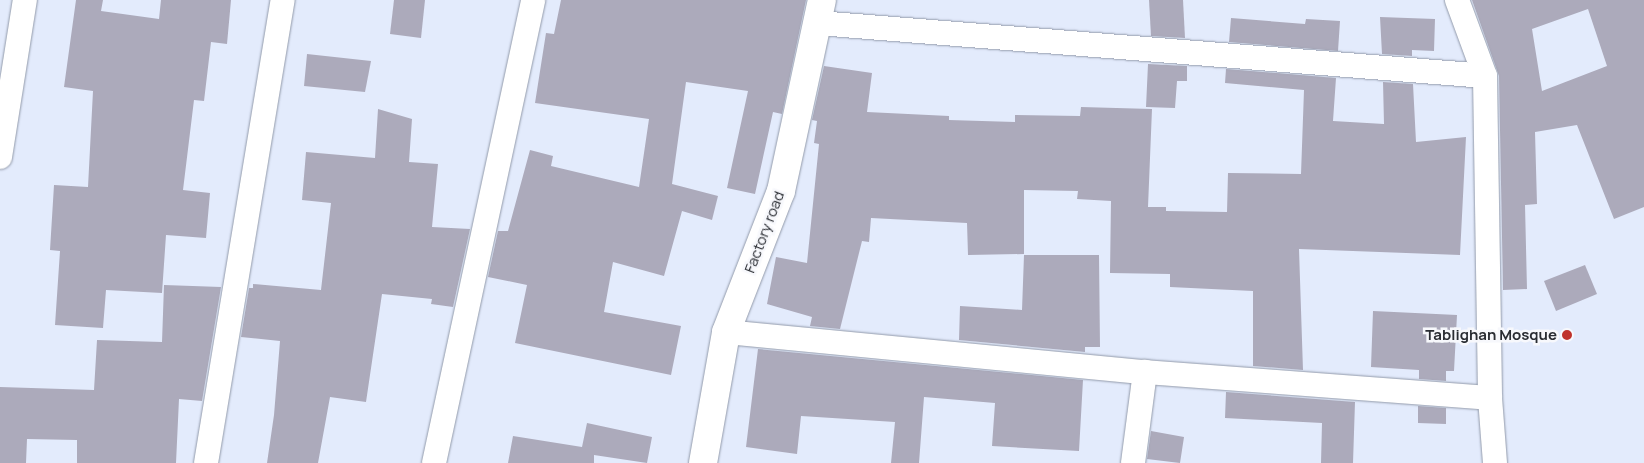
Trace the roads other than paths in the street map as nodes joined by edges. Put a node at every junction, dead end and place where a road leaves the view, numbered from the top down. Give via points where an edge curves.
1 (25, 0) edge
2 (283, 0) edge
3 (533, 0) edge
4 (1457, 0) edge
5 (820, 12) edge
6 (10, 27) edge
7 (1485, 76) junction
8 (0, 157) edge
9 (726, 332) junction
10 (1145, 372) junction
11 (1490, 398) junction
12 (206, 463) edge
13 (434, 463) edge
14 (703, 463) edge
15 (1133, 463) edge
16 (1495, 463) edge

1 - 6 street
2 - 12 street
3 - 13 street
4 - 7 street
5 - 7 street
5 - 9 street, Factory road via 781,191
6 - 8 street
7 - 11 street
9 - 10 street
9 - 14 street, Factory road
10 - 11 street
10 - 15 street
11 - 16 street

